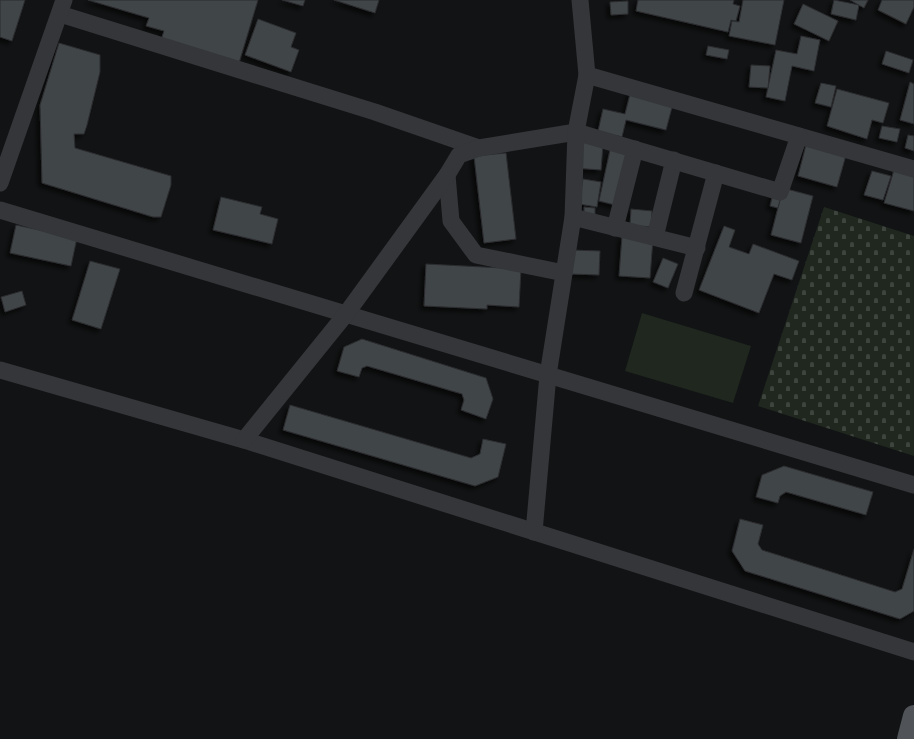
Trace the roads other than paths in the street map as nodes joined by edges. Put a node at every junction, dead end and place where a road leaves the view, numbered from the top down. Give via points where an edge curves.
1 (580, 0) edge
2 (62, 7) edge
3 (587, 75) junction
4 (576, 132) junction
5 (798, 136) junction
6 (479, 148) junction
7 (635, 149) junction
8 (674, 160) junction
9 (914, 169) edge
10 (716, 172) junction
11 (447, 175) junction
12 (0, 183) edge
13 (0, 210) edge
14 (573, 217) junction
15 (615, 228) junction
16 (655, 237) junction
17 (696, 248) junction
18 (564, 273) junction
19 (684, 294) dead end
20 (346, 314) junction
21 (0, 370) edge
22 (548, 375) junction
23 (244, 440) junction
24 (914, 485) edge
25 (534, 532) junction
26 (914, 652) edge
27 (914, 716) edge
28 (908, 739) edge

1 - 3 street
2 - 6 street
2 - 12 street
3 - 4 street
3 - 5 street
4 - 6 street
4 - 7 street
4 - 14 street
5 - 9 street
5 - 10 street via 780,192
6 - 11 street via 459,155
7 - 8 street
7 - 15 street
8 - 10 street
8 - 16 street
10 - 17 street
11 - 18 street via 451,221 476,254
11 - 20 street
13 - 20 street
14 - 15 street
14 - 18 street
15 - 16 street
16 - 17 street
17 - 19 street
18 - 22 street
20 - 22 street
20 - 23 street
21 - 23 street
22 - 24 street
22 - 25 street
23 - 25 street
25 - 26 street
27 - 28 main road

